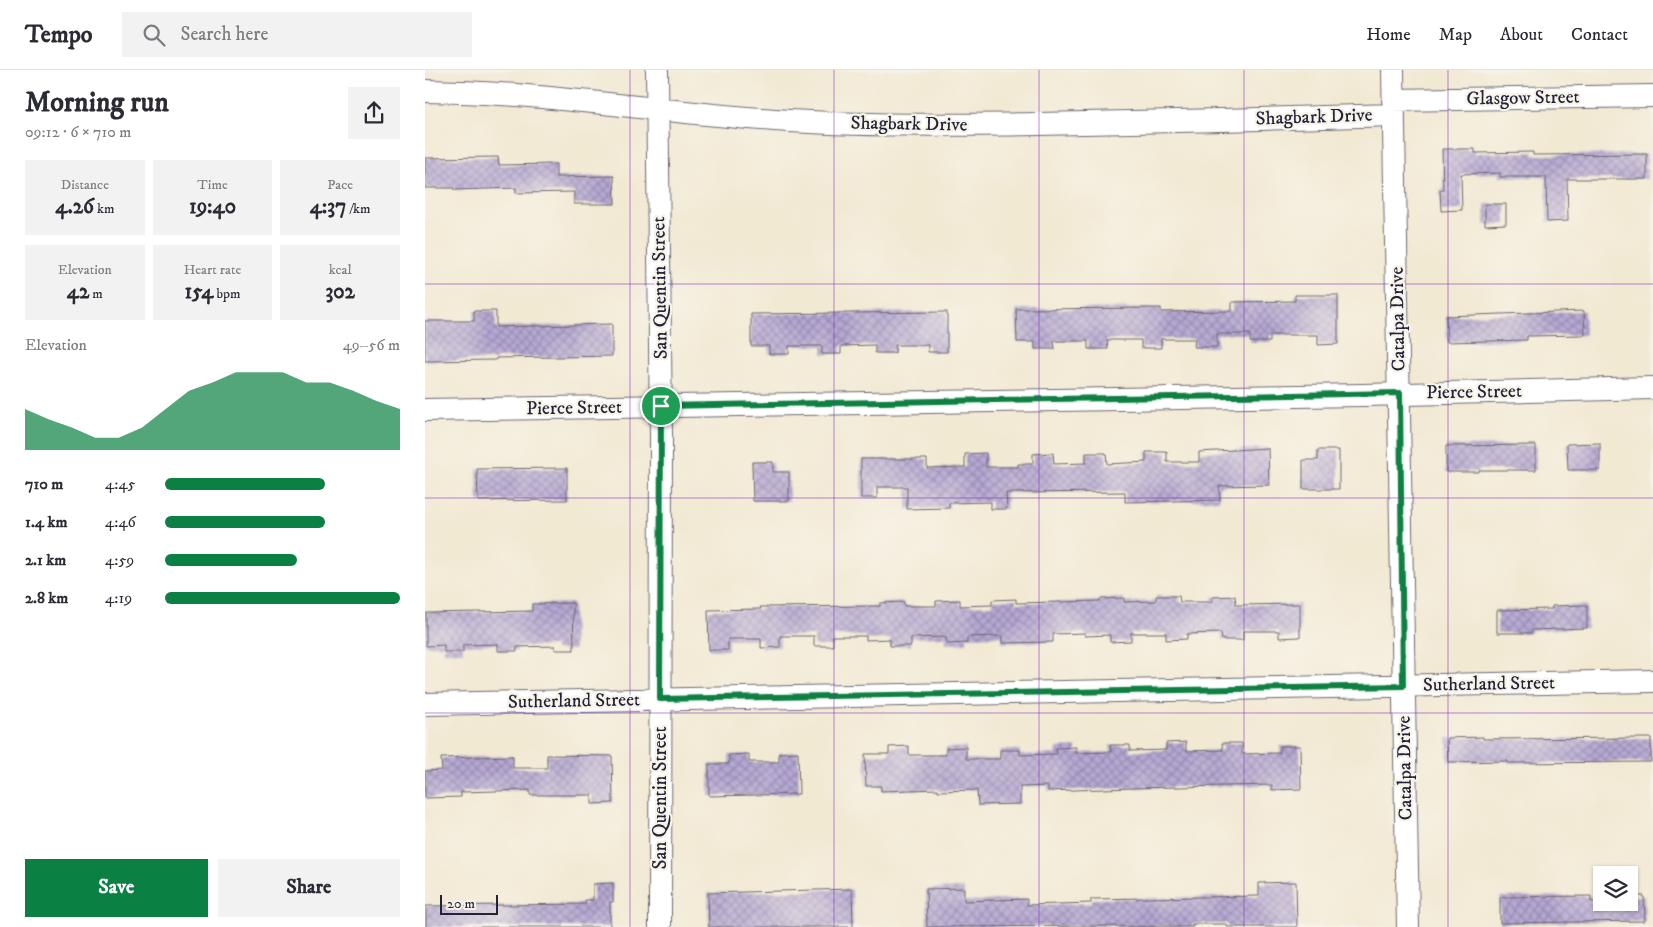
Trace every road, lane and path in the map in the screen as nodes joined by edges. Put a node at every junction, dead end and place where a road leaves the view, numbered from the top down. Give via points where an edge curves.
1 (657, 70) edge
2 (1393, 70) edge
3 (425, 91) edge
4 (1653, 96) edge
5 (1394, 107) junction
6 (657, 109) junction
7 (1653, 388) edge
8 (1400, 393) junction
9 (661, 406) junction
10 (425, 410) edge
11 (1653, 681) edge
12 (1403, 686) junction
13 (660, 699) junction
14 (425, 704) edge
15 (660, 927) edge
16 (1408, 927) edge

1 - 6 street, San Quentin Street
2 - 5 street, Catalpa Drive
3 - 6 street, Shagbark Drive via 506,94
4 - 5 street, Glasgow Street
5 - 6 street, Shagbark Drive via 1085,123 948,125 783,120
5 - 8 street, Catalpa Drive
6 - 9 street, San Quentin Street
7 - 8 street, Pierce Street
8 - 9 street, Pierce Street
8 - 12 street, Catalpa Drive
9 - 10 street, Pierce Street
9 - 13 street, San Quentin Street
11 - 12 street, Sutherland Street
12 - 13 street, Sutherland Street
12 - 16 street, Catalpa Drive
13 - 14 street, Sutherland Street
13 - 15 street, San Quentin Street

